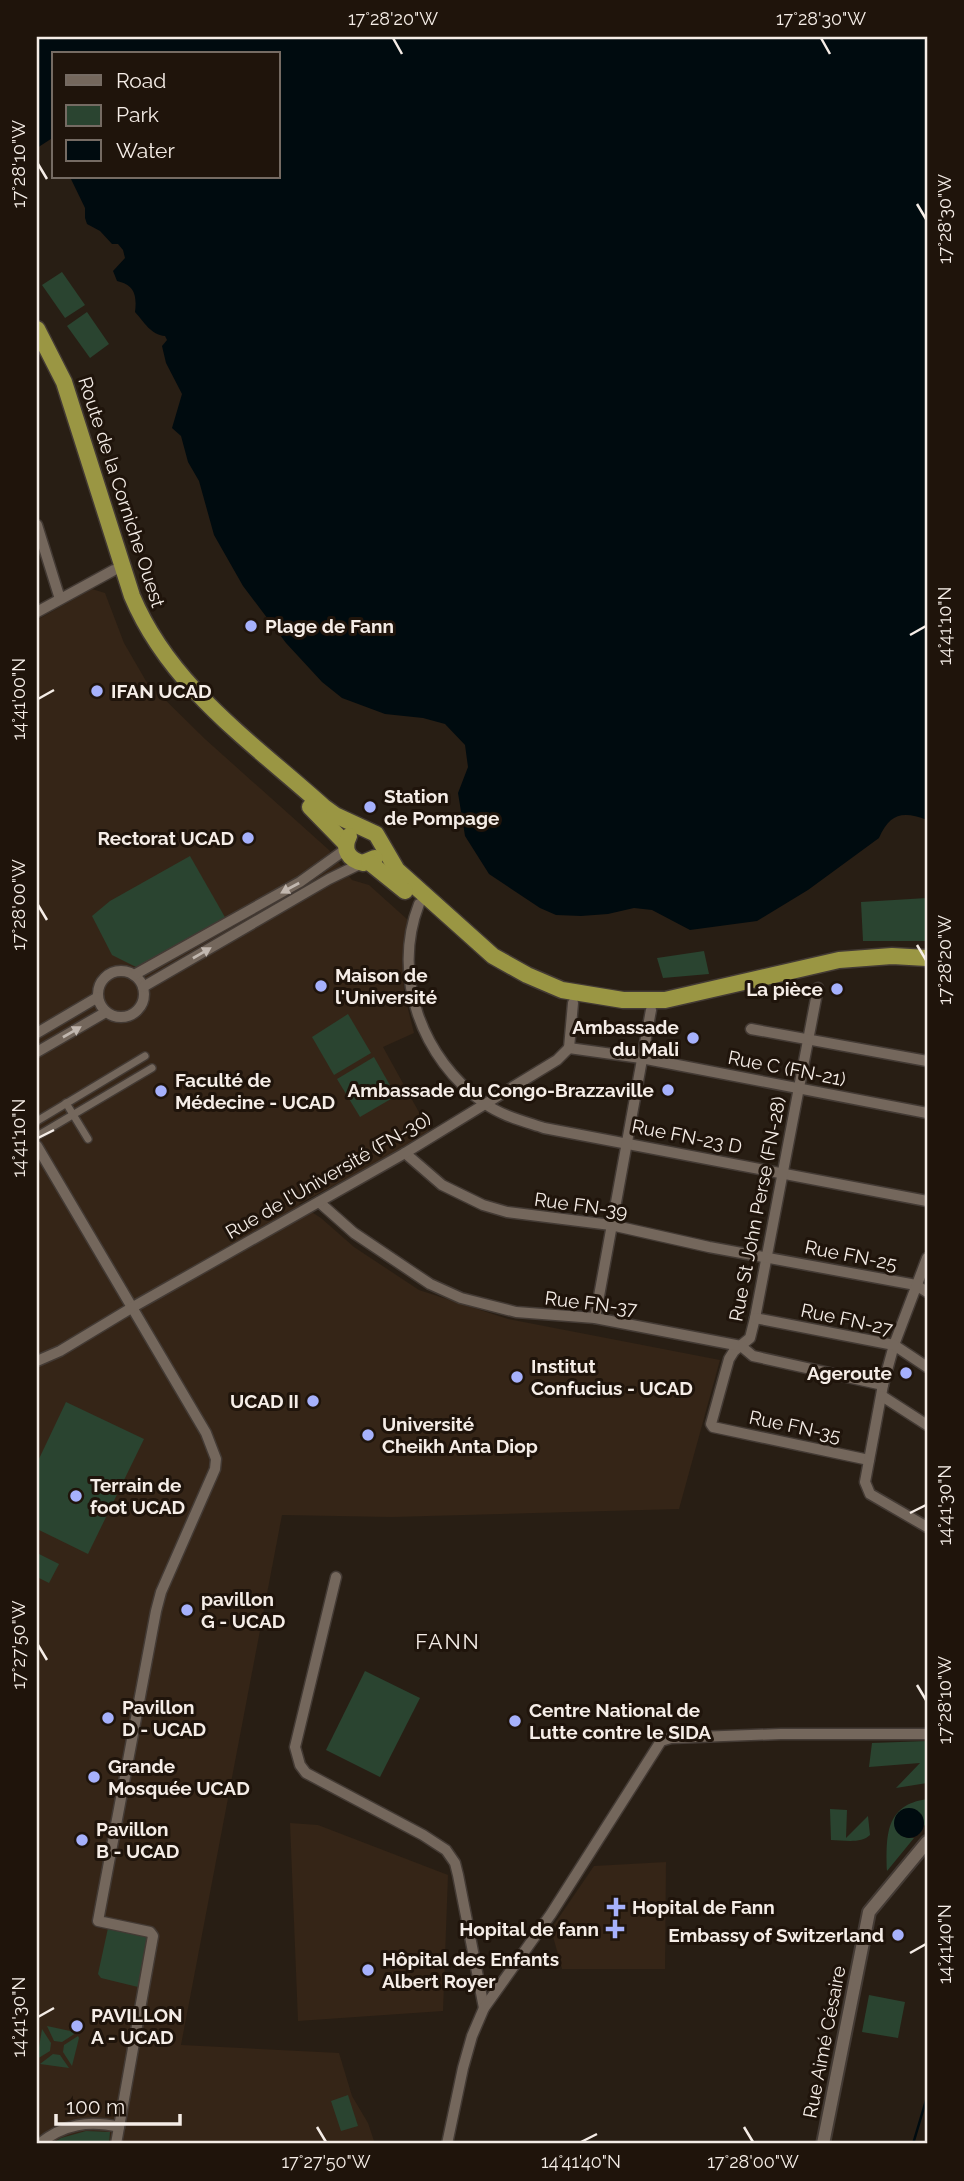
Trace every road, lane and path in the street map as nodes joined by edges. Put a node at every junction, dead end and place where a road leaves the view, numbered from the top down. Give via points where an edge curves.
1 (37, 329) edge
2 (37, 348) edge
3 (37, 525) edge
4 (114, 570) junction
5 (60, 599) junction
6 (37, 612) edge
7 (361, 828) junction
8 (380, 843) junction
9 (346, 847) junction
10 (366, 863) junction
11 (419, 904) junction
12 (927, 958) edge
13 (927, 968) edge
14 (134, 975) junction
15 (144, 987) junction
16 (818, 988) dead end
17 (98, 997) junction
18 (573, 1003) junction
19 (651, 1010) junction
20 (107, 1012) junction
21 (751, 1029) dead end
22 (37, 1033) edge
23 (808, 1039) junction
24 (569, 1048) junction
25 (37, 1052) edge
26 (145, 1056) dead end
27 (641, 1058) junction
28 (927, 1061) edge
29 (152, 1068) dead end
30 (119, 1072) junction
31 (125, 1082) junction
32 (799, 1089) junction
33 (87, 1091) junction
34 (93, 1102) junction
35 (66, 1103) junction
36 (484, 1103) junction
37 (927, 1113) edge
38 (72, 1114) junction
39 (37, 1121) edge
40 (37, 1136) edge
41 (88, 1139) dead end
42 (627, 1143) junction
43 (37, 1146) edge
44 (405, 1153) junction
45 (783, 1172) junction
46 (927, 1201) edge
47 (319, 1202) junction
48 (611, 1225) junction
49 (767, 1256) junction
50 (927, 1258) edge
51 (916, 1285) junction
52 (927, 1292) edge
53 (133, 1307) junction
54 (595, 1318) junction
55 (755, 1318) junction
56 (894, 1345) junction
57 (741, 1346) junction
58 (37, 1361) edge
59 (927, 1367) edge
60 (883, 1385) junction
61 (882, 1396) junction
62 (927, 1425) edge
63 (713, 1427) joint
64 (869, 1460) junction
65 (927, 1527) edge
66 (336, 1577) dead end
67 (927, 1734) edge
68 (927, 1842) edge
69 (484, 2008) junction
70 (119, 2127) junction
71 (39, 2144) edge
72 (116, 2144) edge
73 (447, 2144) edge
74 (823, 2144) edge

1 - 7 highway, Route de la Corniche Ouest via 64,382 132,596 160,649 205,701 324,807
2 - 4 highway, Route de la Corniche Ouest via 60,399
3 - 5 street
4 - 5 street
4 - 9 highway, Route de la Corniche Ouest via 135,627 162,668 325,821
5 - 6 street
7 - 8 highway via 372,831
7 - 9 highway via 351,834
8 - 10 highway via 378,854
8 - 12 highway via 397,870 493,956 544,984 584,995 665,1000 839,960
9 - 10 highway via 351,858
9 -> 14 street via 300,882
10 - 11 highway
15 -> 10 street via 329,879
11 - 18 highway via 489,964
11 - 36 street, Rue FN-23 D via 409,938 409,962 420,1022 447,1069
13 - 19 highway via 866,967 817,973
14 - 15 street
14 - 17 street via 118,971 106,976
15 - 20 street via 144,1000 137,1012 125,1017
16 - 23 street, Rue St John Perse (FN-28)
17 - 20 street
17 - 22 street
18 - 19 highway
18 - 24 street
19 - 27 street
25 -> 20 street
21 - 23 street
23 - 28 street
23 - 32 street, Rue St John Perse (FN-28)
24 - 27 street
24 - 36 street, Rue de l'Université (FN-30) via 557,1060
26 - 30 street
27 - 32 street, Rue C (FN-21)
27 - 42 street
29 - 31 street
30 - 31 street
30 - 33 street
31 - 34 street
32 - 37 street, Rue C (FN-21)
32 - 45 street, Rue St John Perse (FN-28)
33 - 34 street
33 - 35 street
34 - 38 street
35 - 38 street
35 - 39 street
36 - 42 street, Rue FN-23 D via 544,1128
36 - 44 street, Rue de l'Université (FN-30)
38 - 40 street
38 - 41 street
42 - 45 street, Rue FN-23 D
42 - 48 street
43 - 53 street
44 - 47 street, Rue de l'Université (FN-30)
44 - 48 street, Rue FN-39 via 442,1185 483,1205
45 - 46 street, Rue FN-23 D
45 - 49 street, Rue St John Perse (FN-28)
47 - 53 street, Rue de l'Université (FN-30)
47 - 54 street, Rue FN-37 via 370,1244 430,1284 461,1298 516,1312
48 - 49 street, Rue FN-39
48 - 54 street
49 - 51 street, Rue FN-25
49 - 55 street, Rue St John Perse (FN-28)
50 - 51 street
51 - 52 street, Rue FN-25
51 - 56 street
53 - 58 street, Rue de l'Université (FN-30)
53 - 70 street via 216,1459 213,1477 156,1611 98,1921 153,1936
54 - 57 street, Rue FN-37
55 - 56 street, Rue FN-27
55 - 57 street, Rue St John Perse (FN-28) via 750,1338
56 - 59 street, Rue FN-27
56 - 60 street
57 - 60 street, Rue FN-37 via 753,1356
57 - 63 street, Rue St John Perse (FN-28) via 729,1359
60 - 61 street
61 - 62 street
61 - 64 street
63 - 64 street, Rue FN-35
64 - 65 street via 865,1482 870,1494
66 - 69 street via 296,1755 306,1773 423,1835 451,1856
67 - 69 street via 781,1734 661,1741
68 - 74 street, Rue Aimé Césaire via 869,1912
69 - 73 street via 463,2068
70 - 71 street via 76,2125
70 - 72 street

